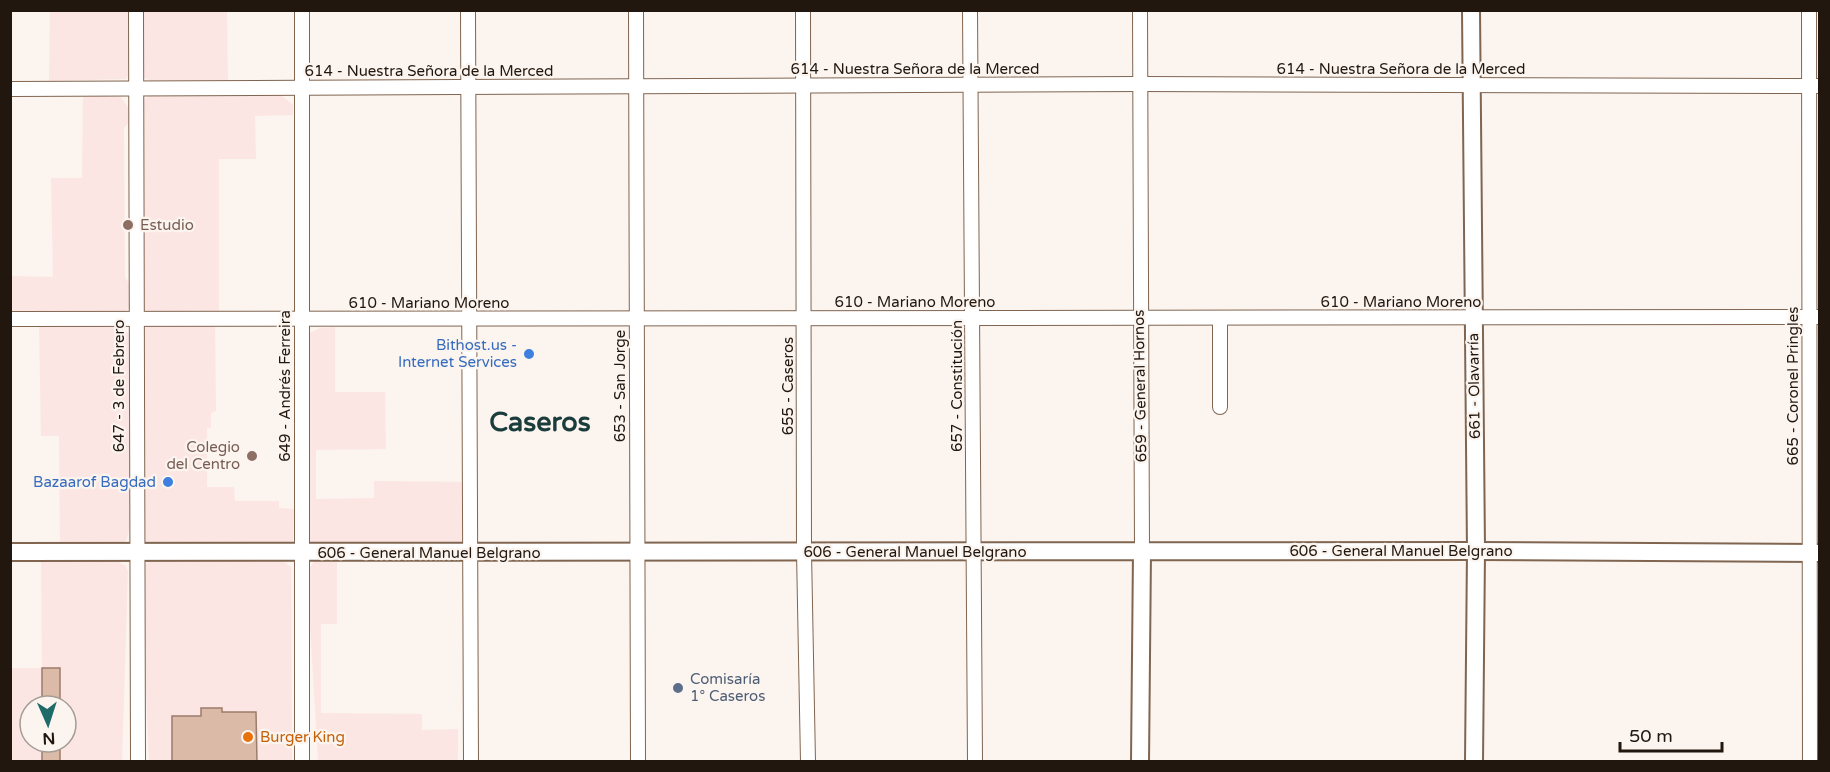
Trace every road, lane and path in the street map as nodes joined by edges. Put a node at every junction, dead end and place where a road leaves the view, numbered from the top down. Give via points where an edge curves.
1 (136, 10) edge
2 (302, 10) edge
3 (468, 10) edge
4 (636, 10) edge
5 (803, 10) edge
6 (970, 10) edge
7 (1140, 10) edge
8 (1472, 10) edge
9 (1809, 10) edge
10 (1141, 84) junction
11 (1471, 85) junction
12 (802, 86) junction
13 (970, 86) junction
14 (1814, 86) edge
15 (302, 87) junction
16 (469, 87) junction
17 (636, 87) junction
18 (136, 88) junction
19 (10, 89) edge
20 (1814, 316) edge
21 (10, 318) edge
22 (804, 318) junction
23 (1139, 318) junction
24 (1474, 318) junction
25 (135, 319) junction
26 (1220, 319) junction
27 (302, 320) junction
28 (471, 320) junction
29 (636, 320) junction
30 (974, 320) junction
31 (1220, 407) dead end
32 (1142, 551) junction
33 (1476, 551) junction
34 (10, 552) edge
35 (135, 552) junction
36 (637, 552) junction
37 (804, 552) junction
38 (974, 552) junction
39 (300, 553) junction
40 (471, 553) junction
41 (1815, 553) edge
42 (138, 762) edge
43 (302, 762) edge
44 (471, 762) edge
45 (638, 762) edge
46 (808, 762) edge
47 (975, 762) edge
48 (1140, 762) edge
49 (1474, 762) edge
50 (1810, 762) edge

1 - 18 street, 647 - 3 de Febrero
2 - 15 street, 649 - Andrés Ferreira
3 - 16 street
4 - 17 street, 653 - San Jorge
5 - 12 street, 655 - Caseros
6 - 13 street, 657 - Constitución
7 - 10 street, 659 - General Hornos
8 - 11 street, 661 - Olavarría
9 - 14 street, 665 - Coronel Pringles
10 - 11 street, 614 - Nuestra Señora de la Merced
10 - 13 street, 614 - Nuestra Señora de la Merced
10 - 23 street, 659 - General Hornos
11 - 14 street, 614 - Nuestra Señora de la Merced
11 - 24 street, 661 - Olavarría
12 - 13 street, 614 - Nuestra Señora de la Merced
12 - 17 street, 614 - Nuestra Señora de la Merced
12 - 22 street, 655 - Caseros
13 - 30 street, 657 - Constitución
14 - 20 street, 665 - Coronel Pringles
15 - 16 street, 614 - Nuestra Señora de la Merced
15 - 18 street, 614 - Nuestra Señora de la Merced
15 - 27 street, 649 - Andrés Ferreira
16 - 17 street, 614 - Nuestra Señora de la Merced
16 - 28 street
17 - 29 street, 653 - San Jorge
18 - 19 street, 614 - Nuestra Señora de la Merced
18 - 25 street, 647 - 3 de Febrero
20 - 24 street, 610 - Mariano Moreno
20 - 41 street, 665 - Coronel Pringles
21 - 25 street, 610 - Mariano Moreno
22 - 29 street, 610 - Mariano Moreno
22 - 30 street, 610 - Mariano Moreno
22 - 37 street, 655 - Caseros
23 - 26 street, 610 - Mariano Moreno
23 - 30 street, 610 - Mariano Moreno
23 - 32 street, 659 - General Hornos
24 - 26 street, 610 - Mariano Moreno
24 - 33 street, 661 - Olavarría
25 - 27 street, 610 - Mariano Moreno
25 - 35 street, 647 - 3 de Febrero
26 - 31 street
27 - 28 street, 610 - Mariano Moreno
27 - 39 street, 649 - Andrés Ferreira
28 - 29 street, 610 - Mariano Moreno
28 - 40 street
29 - 36 street, 653 - San Jorge
30 - 38 street, 657 - Constitución
32 - 33 street, 606 - General Manuel Belgrano
32 - 38 street, 606 - General Manuel Belgrano
32 - 48 street, 659 - General Hornos
33 - 41 street, 606 - General Manuel Belgrano
33 - 49 street, 661 - Olavarría
34 - 35 street, 606 - General Manuel Belgrano
35 - 39 street, 606 - General Manuel Belgrano
35 - 42 street, 647 - 3 de Febrero
36 - 37 street, 606 - General Manuel Belgrano
36 - 40 street, 606 - General Manuel Belgrano
36 - 45 street, 653 - San Jorge
37 - 38 street, 606 - General Manuel Belgrano
37 - 46 street, 655 - Caseros
38 - 47 street, 657 - Constitución
39 - 40 street, 606 - General Manuel Belgrano
39 - 43 street, 649 - Andrés Ferreira
40 - 44 street
41 - 50 street, 665 - Coronel Pringles

